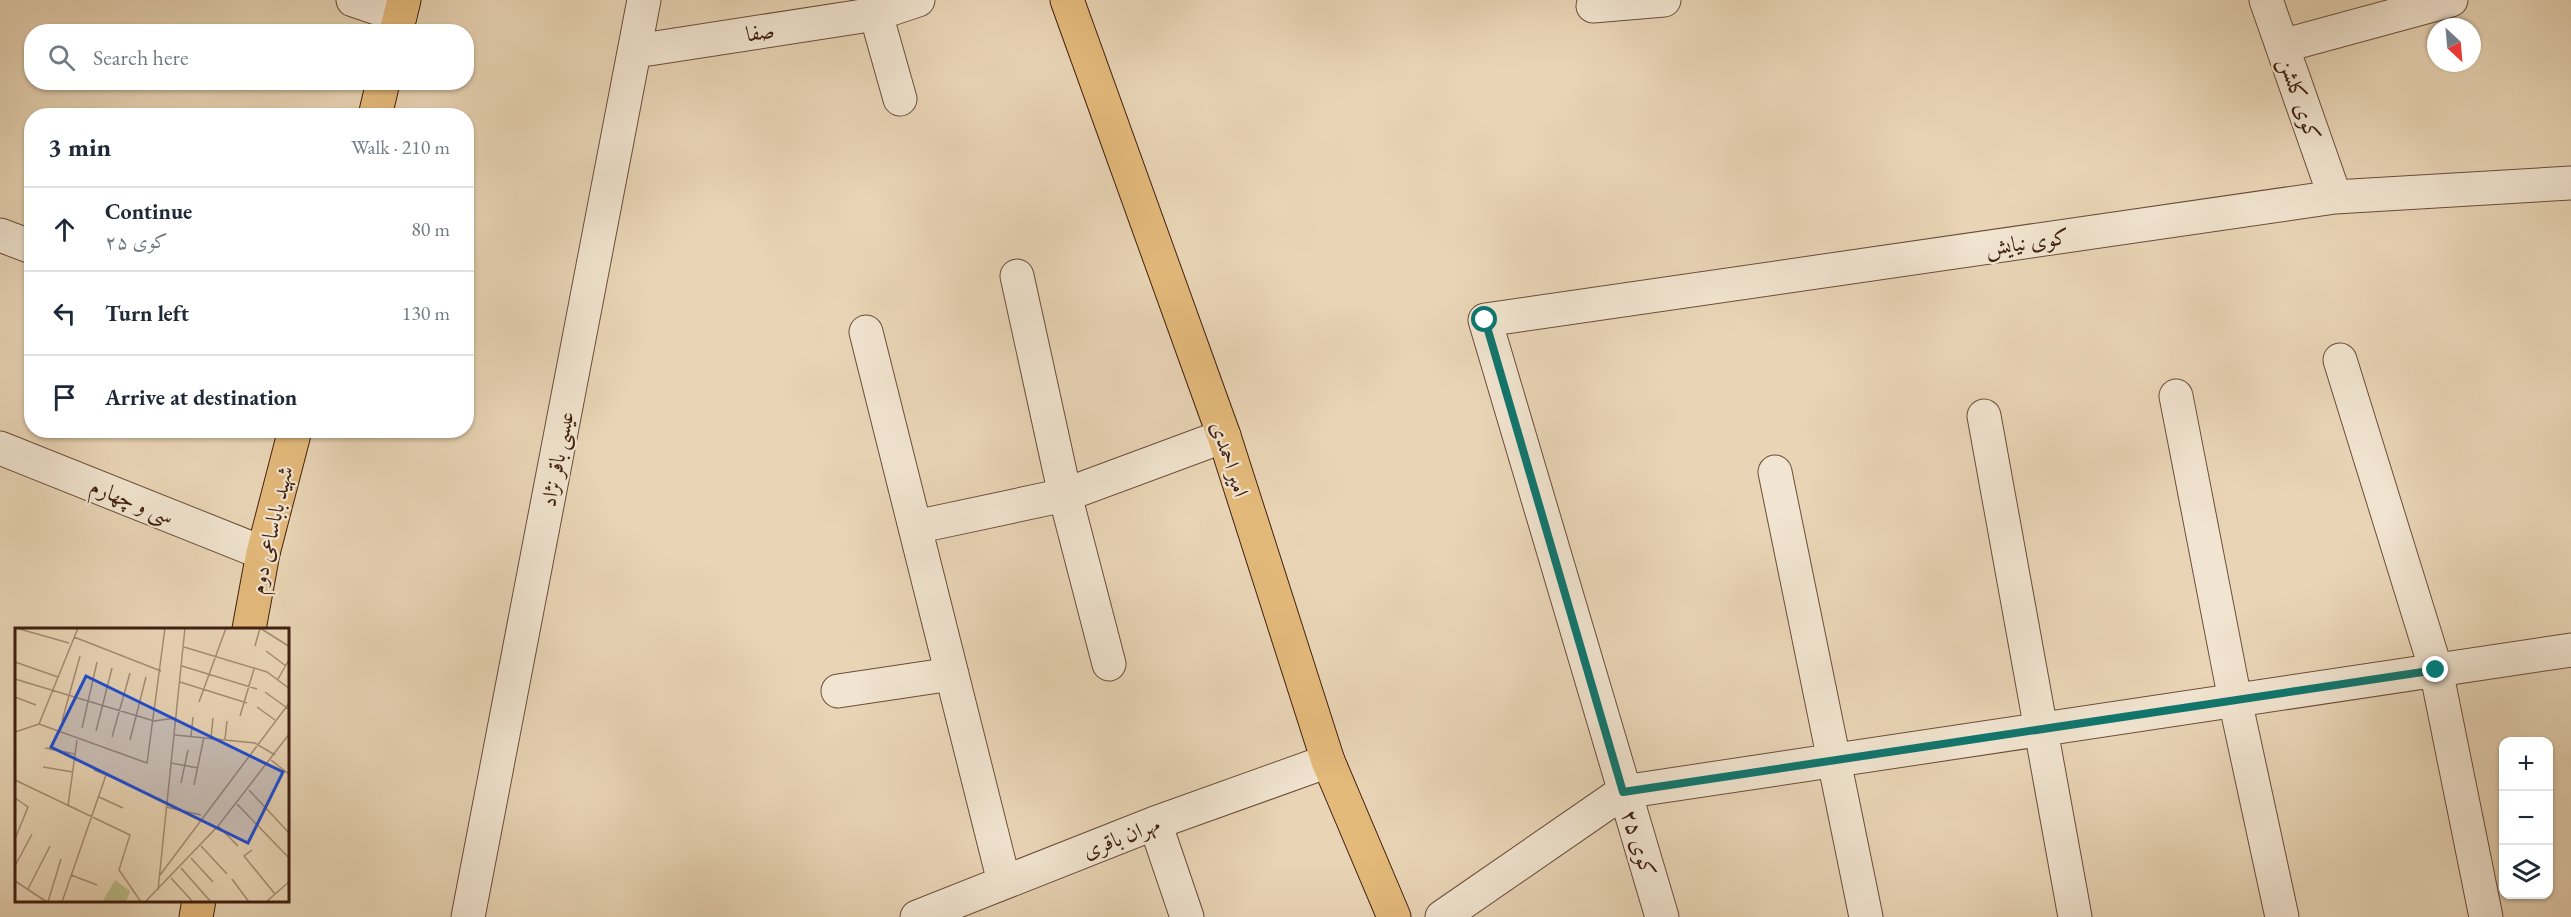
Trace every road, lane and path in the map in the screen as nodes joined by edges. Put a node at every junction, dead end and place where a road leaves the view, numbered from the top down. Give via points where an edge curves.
1 (353, 0) edge
2 (644, 0) edge
3 (918, 0) edge
4 (1067, 0) edge
5 (1664, 0) edge
6 (2266, 0) edge
7 (2451, 0) edge
8 (1593, 6) dead end
9 (876, 14) junction
10 (400, 16) edge
11 (2282, 46) junction
12 (636, 51) junction
13 (381, 90) edge
14 (900, 99) dead end
15 (377, 108) edge
16 (2571, 183) edge
17 (2335, 197) junction
18 (0, 236) edge
19 (24, 244) edge
20 (1017, 276) dead end
21 (1485, 320) joint
22 (867, 332) dead end
23 (2340, 360) dead end
24 (2176, 396) dead end
25 (1984, 416) dead end
26 (1224, 436) junction
27 (293, 438) edge
28 (0, 448) edge
29 (1775, 472) dead end
30 (1065, 495) junction
31 (915, 527) junction
32 (263, 553) junction
33 (249, 628) edge
34 (2571, 650) edge
35 (1109, 664) dead end
36 (2436, 670) junction
37 (952, 674) junction
38 (838, 691) dead end
39 (2235, 700) junction
40 (2039, 729) junction
41 (1834, 760) junction
42 (1328, 761) junction
43 (1623, 792) junction
44 (1155, 823) junction
45 (1004, 882) junction
46 (199, 902) edge
47 (925, 915) edge
48 (196, 917) edge
49 (468, 917) edge
50 (1187, 917) edge
51 (1394, 917) edge
52 (1442, 917) edge
53 (1662, 917) edge
54 (1866, 917) edge
55 (2075, 917) edge
56 (2282, 917) edge
57 (2486, 917) edge

1 - 10 street
2 - 12 street, عیسی باقر نژاد
3 - 9 street, صفا
4 - 26 main road, امیر احمدی
5 - 8 street
6 - 11 street, کوی کلشن
7 - 11 street
9 - 12 street, صفا
9 - 14 street
11 - 17 street, کوی کلشن
12 - 49 street, عیسی باقر نژاد
13 - 15 main road
16 - 17 street, کوی نیایش
17 - 21 street, کوی نیایش
18 - 19 street
20 - 30 street
21 - 43 street, کوی ۲۵
22 - 31 street
23 - 36 street
24 - 39 street
25 - 40 street
26 - 30 street
26 - 42 main road, امیر احمدی
27 - 32 main road, شهید باباساعی دوم
28 - 32 street, سی و چهارم
29 - 41 street
30 - 31 street
30 - 35 street
31 - 37 street
32 - 33 main road, شهید باباساعی دوم
34 - 36 street
36 - 39 street
36 - 57 street
37 - 38 street
37 - 45 street
39 - 40 street
39 - 56 street
40 - 41 street
40 - 55 street
41 - 43 street
41 - 54 street
42 - 44 street, مهران باقری
42 - 51 main road, امیر احمدی
43 - 52 street
43 - 53 street, کوی ۲۵
44 - 45 street, مهران باقری
44 - 50 street
45 - 47 street, مهران باقری
46 - 48 main road

